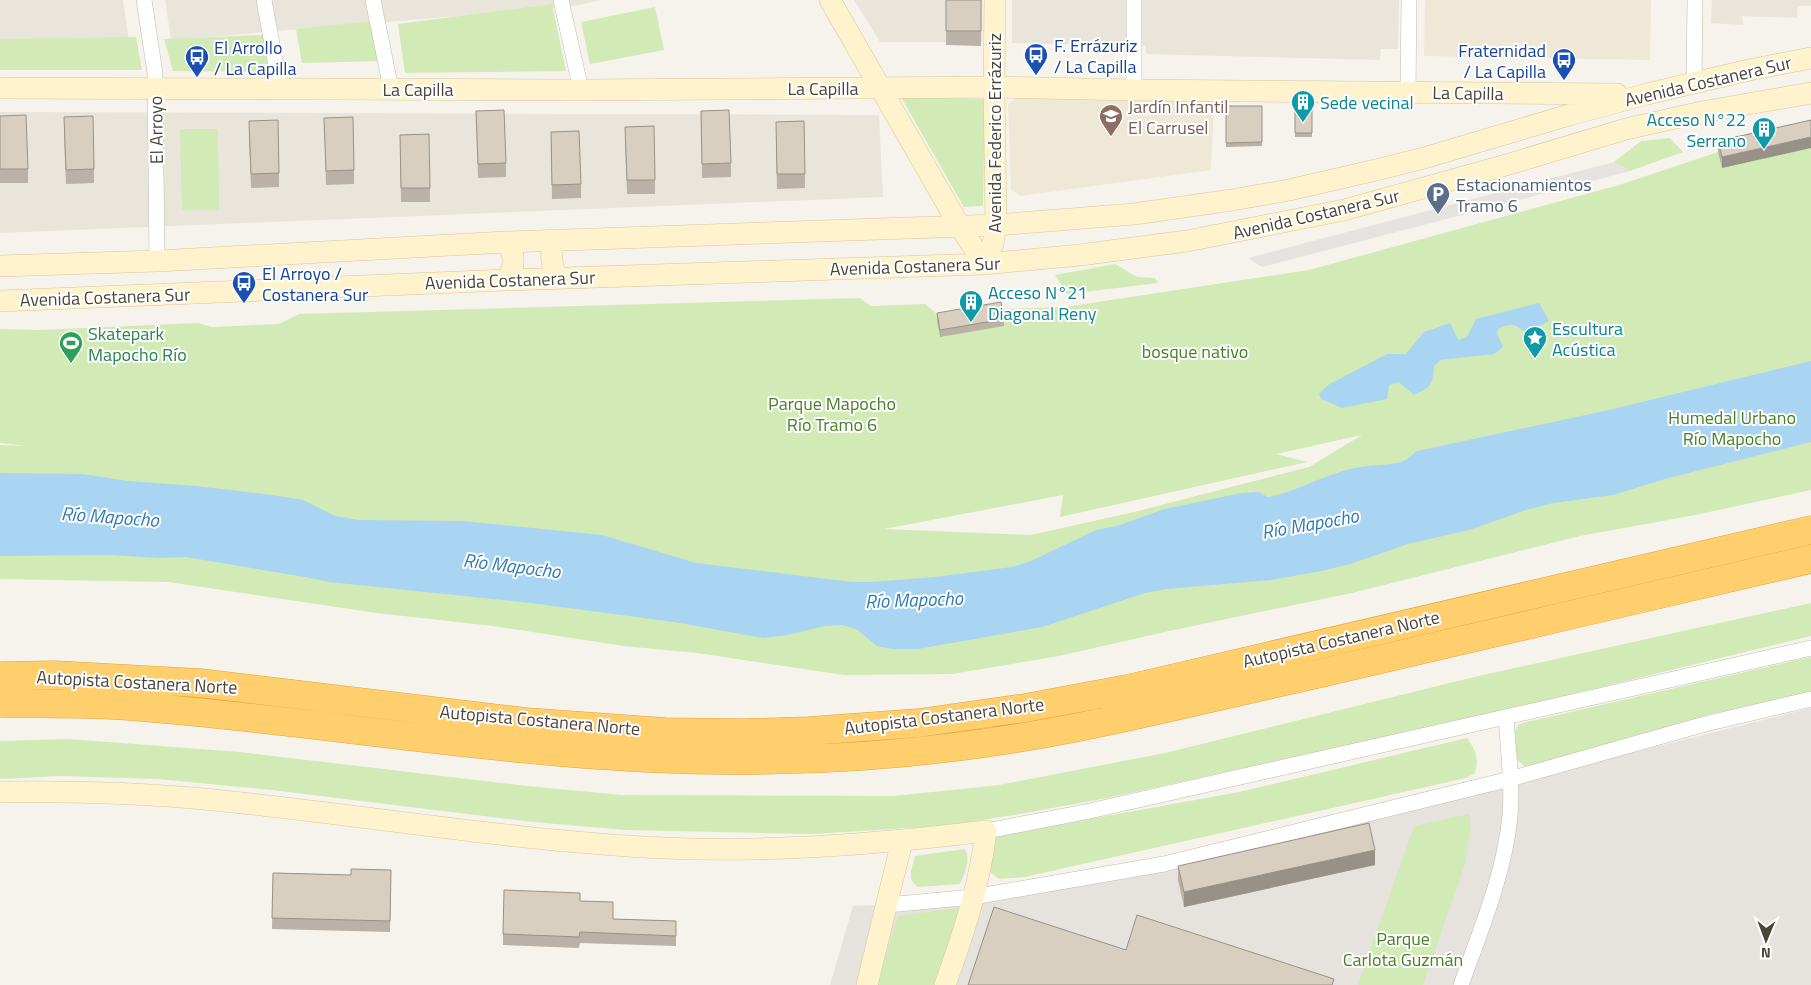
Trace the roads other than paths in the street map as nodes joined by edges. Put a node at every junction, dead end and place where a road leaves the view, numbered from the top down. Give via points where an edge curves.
1 (144, 0) edge
2 (264, 0) edge
3 (373, 0) edge
4 (561, 0) edge
5 (830, 0) edge
6 (995, 0) edge
7 (1134, 0) edge
8 (1409, 0) edge
9 (1695, 0) edge
10 (1811, 58) edge
11 (1694, 83) junction
12 (155, 87) junction
13 (879, 87) junction
14 (994, 87) junction
15 (0, 88) edge
16 (280, 88) junction
17 (391, 89) junction
18 (581, 90) junction
19 (1134, 90) junction
20 (1408, 92) junction
21 (1811, 93) edge
22 (1647, 94) junction
23 (1677, 118) junction
24 (959, 225) junction
25 (996, 225) junction
26 (556, 240) junction
27 (506, 242) junction
28 (157, 260) junction
29 (984, 264) junction
30 (0, 266) edge
31 (558, 278) junction
32 (507, 280) junction
33 (168, 295) junction
34 (0, 301) edge
35 (1811, 530) edge
36 (1811, 559) edge
37 (1811, 648) edge
38 (0, 676) edge
39 (1811, 699) edge
40 (0, 703) edge
41 (1506, 717) junction
42 (1510, 779) junction
43 (0, 792) edge
44 (986, 831) junction
45 (902, 841) junction
46 (973, 897) junction
47 (887, 906) junction
48 (867, 985) edge
49 (945, 985) edge
50 (1461, 985) edge

1 - 12 street, El Arroyo via 154,59
2 - 16 street
3 - 17 street
4 - 18 street
5 - 13 street
6 - 14 street, Avenida Federico Errázuriz
7 - 19 street
8 - 20 street
9 - 11 street
10 - 11 street, Avenida Costanera Sur
11 - 22 street, Avenida Costanera Sur
11 - 23 street via 1691,100
12 - 15 street, La Capilla
12 - 16 street, La Capilla
12 - 28 street, El Arroyo
13 - 14 street, La Capilla
13 - 18 street, La Capilla
13 - 24 street
14 - 19 street, La Capilla
14 - 25 street, Avenida Federico Errázuriz
16 - 17 street, La Capilla
17 - 18 street, La Capilla
19 - 20 street, La Capilla
20 - 22 street, La Capilla
21 - 23 street, Avenida Costanera Sur
22 - 25 street, Avenida Costanera Sur via 1424,158 1290,190 1134,214
23 - 29 street, Avenida Costanera Sur via 1592,138 1344,210 1187,241
24 - 25 street, Avenida Costanera Sur
24 - 26 street, Avenida Costanera Sur
24 - 29 street
25 - 29 street, Avenida Federico Errázuriz via 993,244
26 - 27 street, Avenida Costanera Sur
26 - 31 street via 551,260
27 - 28 street, Avenida Costanera Sur
27 - 32 street via 513,263
28 - 30 street, Avenida Costanera Sur
28 - 33 street via 158,277
29 - 31 street, Avenida Costanera Sur
31 - 32 street, Avenida Costanera Sur
32 - 33 street, Avenida Costanera Sur
33 - 34 street, Avenida Costanera Sur
35 - 38 highway, Autopista Costanera Norte via 1127,689 1025,708 869,728 665,732 526,722 200,683 55,675
36 - 40 highway, Autopista Costanera Norte via 1083,726 1012,739 887,754 763,760 632,758 125,706
37 - 41 street
39 - 42 street via 1705,724
41 - 42 street
41 - 44 street via 1085,812
42 - 46 street via 1164,864
42 - 50 street via 1510,816 1504,853 1492,898
43 - 45 street via 211,800 538,838 665,848 751,849
44 - 45 street
44 - 46 street
45 - 47 street
46 - 47 street
46 - 49 street
47 - 48 street

